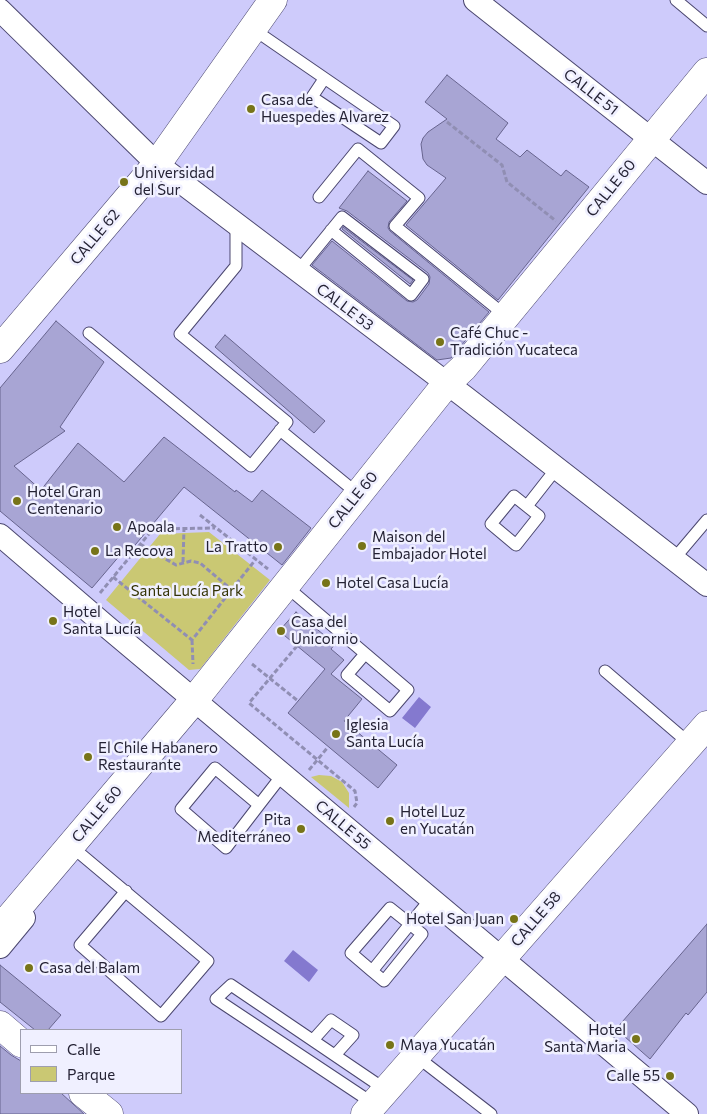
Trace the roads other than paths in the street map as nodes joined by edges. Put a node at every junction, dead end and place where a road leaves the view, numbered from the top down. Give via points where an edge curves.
1 (273, 0) edge
2 (475, 0) edge
3 (676, 0) edge
4 (0, 10) edge
5 (707, 26) edge
6 (253, 30) junction
7 (707, 58) edge
8 (707, 72) edge
9 (324, 78) junction
10 (707, 87) edge
11 (651, 138) junction
12 (157, 164) junction
13 (707, 183) edge
14 (319, 197) dead end
15 (236, 225) junction
16 (331, 230) junction
17 (298, 272) junction
18 (502, 314) junction
19 (89, 333) dead end
20 (0, 349) edge
21 (448, 384) junction
22 (280, 430) junction
23 (556, 468) junction
24 (354, 490) junction
25 (527, 506) dead end
26 (0, 519) edge
27 (707, 520) edge
28 (0, 535) edge
29 (0, 544) edge
30 (674, 560) junction
31 (707, 585) edge
32 (294, 594) junction
33 (365, 654) junction
34 (606, 671) dead end
35 (199, 704) junction
36 (702, 733) edge
37 (283, 774) junction
38 (260, 805) junction
39 (75, 849) junction
40 (126, 892) junction
41 (431, 898) junction
42 (0, 913) edge
43 (410, 924) junction
44 (0, 929) edge
45 (0, 947) edge
46 (502, 958) junction
47 (0, 1025) edge
48 (313, 1040) junction
49 (20, 1042) edge
50 (336, 1055) junction
51 (416, 1056) junction
52 (84, 1094) edge
53 (375, 1103) edge
54 (109, 1114) edge
55 (491, 1114) edge
56 (687, 1114) edge

1 - 6 main road, CALLE 62
2 - 11 street, CALLE 51
3 - 5 lane
4 - 12 street, CALLE 53
6 - 9 lane
6 - 12 main road, CALLE 62
7 - 11 street
8 - 11 main road, CALLE 60
9 - 9 lane via 394,126 381,143 312,97
10 - 11 street
11 - 13 street, CALLE 51
11 - 18 main road, CALLE 60
11 - 18 street via 638,142 566,229
11 - 21 street
12 - 15 street, CALLE 53
12 - 20 main road, CALLE 62
14 - 18 lane via 358,149 419,198 395,226
15 - 17 street, CALLE 53
15 - 22 lane via 236,266 180,334 287,422
16 - 16 lane via 342,217 422,279 411,295
16 - 17 lane
17 - 21 street, CALLE 53
18 - 21 main road, CALLE 60
19 - 22 lane via 251,466
21 - 23 street, CALLE 53
21 - 24 main road, CALLE 60
21 - 32 street
22 - 24 lane
23 - 25 lane
23 - 30 street, CALLE 53
24 - 26 street via 278,577 198,679 192,681
24 - 35 main road, CALLE 60
27 - 30 lane
28 - 35 street, CALLE 55
29 - 42 street via 178,697 178,704
30 - 31 street, CALLE 53
32 - 33 lane
32 - 35 street
33 - 33 lane via 408,690 390,711 347,675
34 - 36 lane
35 - 37 street, CALLE 55
35 - 39 main road, CALLE 60
36 - 46 main road, CALLE 58
37 - 38 lane
37 - 41 street, CALLE 55
38 - 38 lane via 226,848 181,809 215,768
39 - 40 lane
39 - 44 main road, CALLE 60
39 - 45 street
40 - 40 lane via 208,961 161,1016 80,945
41 - 43 lane
41 - 46 street, CALLE 55
43 - 43 lane via 372,971 351,953 390,908
46 - 51 main road, CALLE 58
46 - 56 street, CALLE 55
47 - 49 main road
48 - 50 lane
48 - 50 lane via 331,1020 353,1035
48 - 53 lane via 231,984 216,999
50 - 53 lane
51 - 53 main road, CALLE 58
51 - 55 lane
52 - 54 main road

